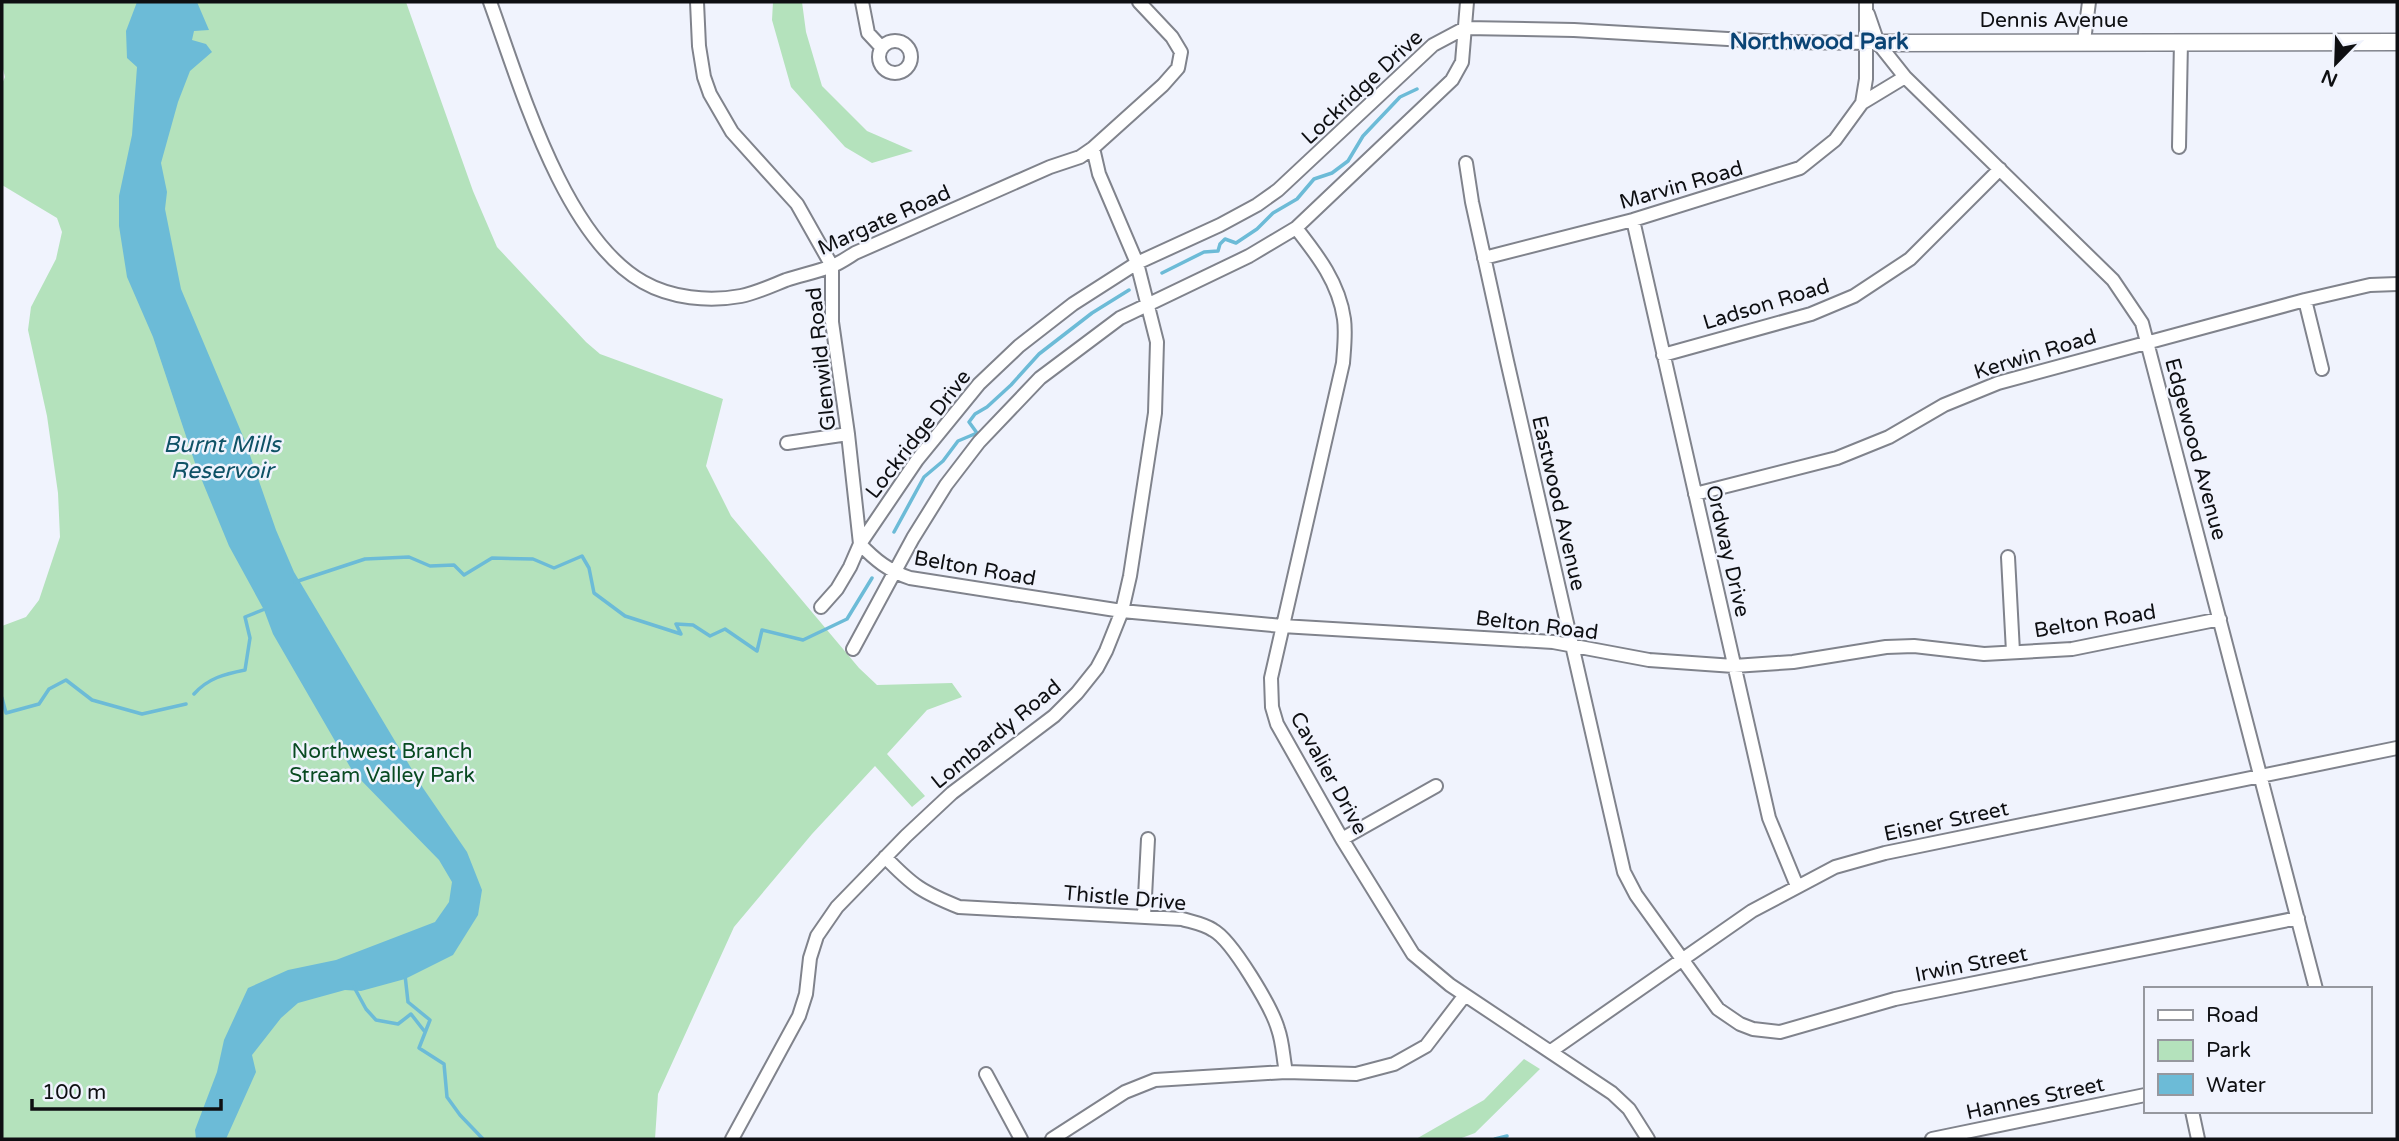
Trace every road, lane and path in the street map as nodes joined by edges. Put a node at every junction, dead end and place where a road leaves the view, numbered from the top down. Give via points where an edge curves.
1 (490, 2) edge
2 (698, 2) edge
3 (862, 2) edge
4 (1139, 2) edge
5 (1467, 2) edge
6 (2089, 2) edge
7 (1867, 8) edge
8 (1465, 28) junction
9 (2084, 41) junction
10 (2181, 41) junction
11 (2397, 42) edge
12 (1871, 43) junction
13 (881, 48) dead end
14 (1905, 77) junction
15 (1862, 103) junction
16 (1093, 148) junction
17 (2179, 148) dead end
18 (1466, 163) dead end
19 (2000, 169) junction
20 (1633, 220) junction
21 (1296, 228) junction
22 (1484, 258) junction
23 (1137, 263) junction
24 (832, 266) junction
25 (2397, 284) edge
26 (2305, 300) junction
27 (1148, 304) junction
28 (2148, 341) junction
29 (1663, 355) junction
30 (2322, 369) dead end
31 (848, 434) junction
32 (787, 443) dead end
33 (1695, 494) junction
34 (860, 544) junction
35 (2008, 557) dead end
36 (895, 573) junction
37 (821, 607) dead end
38 (1122, 611) junction
39 (2220, 619) junction
40 (1282, 625) junction
41 (1572, 646) junction
42 (853, 649) dead end
43 (2013, 652) junction
44 (1734, 666) junction
45 (2397, 748) edge
46 (2260, 776) junction
47 (1436, 786) dead end
48 (1148, 839) dead end
49 (1342, 839) junction
50 (886, 857) junction
51 (1797, 886) junction
52 (1144, 916) junction
53 (2298, 918) junction
54 (1681, 959) junction
55 (2315, 987) edge
56 (1465, 995) junction
57 (1551, 1051) junction
58 (1286, 1072) junction
59 (986, 1074) dead end
60 (2144, 1095) edge
61 (2192, 1113) edge
62 (732, 1139) edge
63 (1021, 1139) edge
64 (1052, 1139) edge
65 (1648, 1139) edge
66 (1932, 1139) edge
67 (2198, 1139) edge

1 - 24 street, Margate Road via 531,116 565,193 603,247 624,268 660,290 721,299 744,296
2 - 24 street, Glenwild Road via 699,46 710,94 732,132 797,204
3 - 13 street via 868,33
4 - 16 street, Margate Road via 1181,52 1178,68
5 - 8 street
6 - 9 street
7 - 12 street, Edgewood Avenue
8 - 12 street, Dennis Avenue
8 - 21 street via 1462,62 1452,80
8 - 23 street, Lockridge Drive via 1433,45 1257,205
9 - 10 street, Dennis Avenue
9 - 12 street, Dennis Avenue
10 - 11 street, Dennis Avenue
10 - 17 street
12 - 14 street, Edgewood Avenue
12 - 15 street
14 - 15 street, Marvin Road
14 - 19 street, Edgewood Avenue
15 - 20 street, Marvin Road via 1835,139 1800,168
16 - 23 street, Lombardy Road
16 - 24 street, Margate Road
18 - 22 street, Eastwood Avenue
19 - 28 street, Edgewood Avenue via 2113,280 2142,323
19 - 29 street, Ladson Road via 1910,259 1854,296 1811,314
20 - 22 street, Marvin Road
20 - 29 street, Ordway Drive
21 - 27 street
21 - 40 street, Cavalier Drive via 1336,288 1344,320 1343,363
22 - 41 street, Eastwood Avenue
23 - 27 street, Lombardy Road
23 - 34 street, Lockridge Drive via 1073,304 979,384 917,460
24 - 31 street, Glenwild Road via 832,322
25 - 26 street, Kerwin Road via 2370,285
26 - 28 street, Kerwin Road
26 - 30 street
27 - 36 street via 1111,325 1040,378 988,432 946,485
27 - 38 street, Lombardy Road via 1157,342 1155,413
28 - 33 street, Kerwin Road via 1998,383 1837,458
28 - 39 street, Edgewood Avenue
29 - 33 street, Ordway Drive
31 - 32 street
31 - 34 street, Glenwild Road
33 - 44 street, Ordway Drive
34 - 36 street, Belton Road
34 - 37 street, Lockridge Drive via 850,567
35 - 43 street
36 - 38 street, Belton Road
36 - 42 street
38 - 40 street, Belton Road
38 - 50 street, Lombardy Road via 1097,668 1077,693 1054,716 952,793
39 - 43 street, Belton Road via 2072,649
39 - 46 street, Edgewood Avenue
40 - 41 street, Belton Road
40 - 49 street, Cavalier Drive via 1271,678 1272,707 1277,724
41 - 44 street, Belton Road via 1649,660
41 - 54 street, Eastwood Avenue via 1625,872
43 - 44 street, Belton Road via 1885,647
44 - 51 street, Ordway Drive via 1769,818
45 - 46 street, Eisner Street
46 - 51 street, Eisner Street via 1885,853 1835,867
46 - 53 street, Edgewood Avenue
47 - 49 street
48 - 52 street
49 - 56 street, Cavalier Drive via 1413,954
50 - 52 street, Thistle Drive via 926,894 959,907
50 - 62 street, Lombardy Road via 837,907 817,936 799,1016
51 - 54 street, Eisner Street
52 - 58 street, Thistle Drive via 1182,919 1213,929 1224,938 1275,1018
53 - 54 street, Irwin Street via 1895,999 1780,1032 1753,1029 1718,1009
53 - 55 street, Edgewood Avenue
54 - 57 street, Eisner Street
56 - 57 street, Cavalier Drive
56 - 58 street via 1426,1046 1394,1064 1356,1074
57 - 65 street, Cavalier Drive via 1612,1093
58 - 64 street via 1155,1080 1125,1092
59 - 63 street
60 - 66 street, Hannes Street
61 - 67 street

